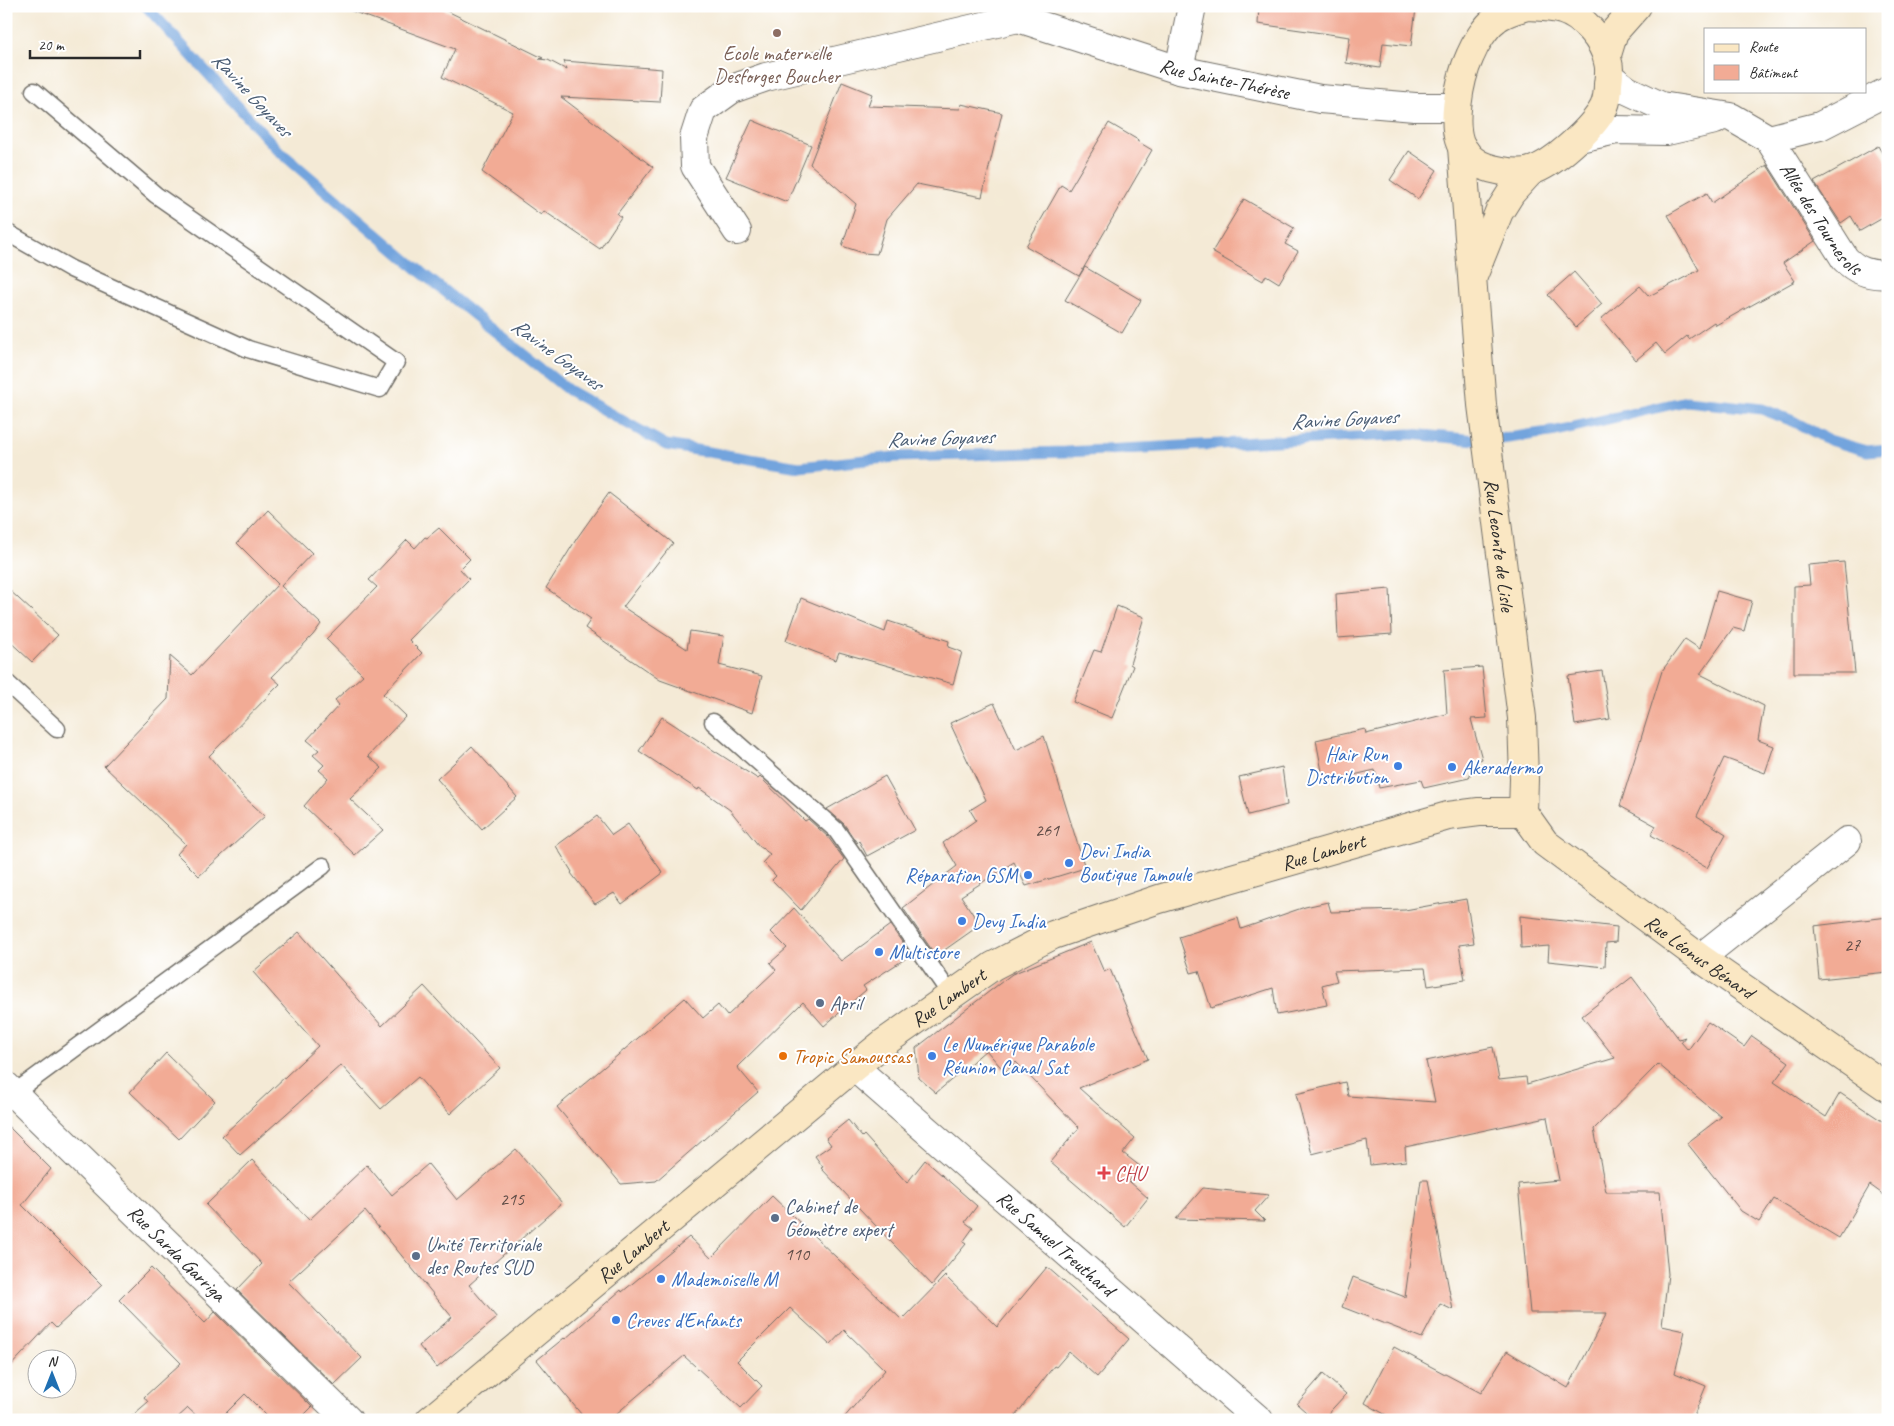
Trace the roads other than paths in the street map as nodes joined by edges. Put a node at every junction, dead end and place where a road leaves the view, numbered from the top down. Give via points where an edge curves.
1 (1192, 6) edge
2 (1528, 6) edge
3 (1637, 6) edge
4 (1011, 12) edge
5 (1498, 13) edge
6 (1608, 65) junction
7 (1179, 70) junction
8 (1888, 91) edge
9 (34, 92) dead end
10 (1457, 107) junction
11 (1731, 117) junction
12 (1579, 138) junction
13 (1769, 139) junction
14 (1462, 148) junction
15 (1531, 171) junction
16 (6, 232) edge
17 (736, 232) dead end
18 (1888, 274) edge
19 (1472, 280) junction
20 (6, 682) edge
21 (713, 722) dead end
22 (57, 730) dead end
23 (1523, 812) junction
24 (1847, 842) dead end
25 (324, 866) dead end
26 (1700, 958) junction
27 (951, 995) junction
28 (854, 1067) junction
29 (1888, 1088) edge
30 (10, 1090) edge
31 (348, 1420) edge
32 (430, 1420) edge
33 (1258, 1420) edge

1 - 7 street
2 - 5 main road
2 - 6 main road via 1563,10 1581,20 1596,37
3 - 6 main road via 1614,32
4 - 7 street, Rue Sainte-Thérèse
4 - 17 street via 766,77 732,89 703,110 694,138 696,166
5 - 10 main road via 1469,57
6 - 11 street via 1627,90 1661,106
6 - 12 main road via 1605,105 1595,122
7 - 10 street, Rue Sainte-Thérèse via 1320,99
8 - 13 street via 1820,126
9 - 16 lane via 156,195 396,362 380,388 248,349 71,269
10 - 14 main road
11 - 12 street via 1667,131 1616,130
11 - 13 street
12 - 15 main road via 1559,155
13 - 18 street, Allée des Tournesols via 1845,259 1854,268
14 - 15 main road via 1473,160 1491,168 1509,172
14 - 19 main road, Rue Leconte de Lisle
15 - 19 main road, Rue Leconte de Lisle via 1499,212
19 - 23 main road, Rue Leconte de Lisle via 1482,405 1522,718
20 - 22 lane
21 - 27 lane via 836,830
23 - 26 main road, Rue Léonus Bénard via 1545,843
23 - 27 main road, Rue Lambert via 1448,816 1159,899 1053,935 993,966
24 - 26 street
25 - 30 lane
26 - 29 main road, Rue Léonus Bénard
27 - 28 main road, Rue Lambert
28 - 32 main road, Rue Lambert
28 - 33 street, Rue Samuel Treuthard
30 - 31 street, Rue Sarda Garriga

